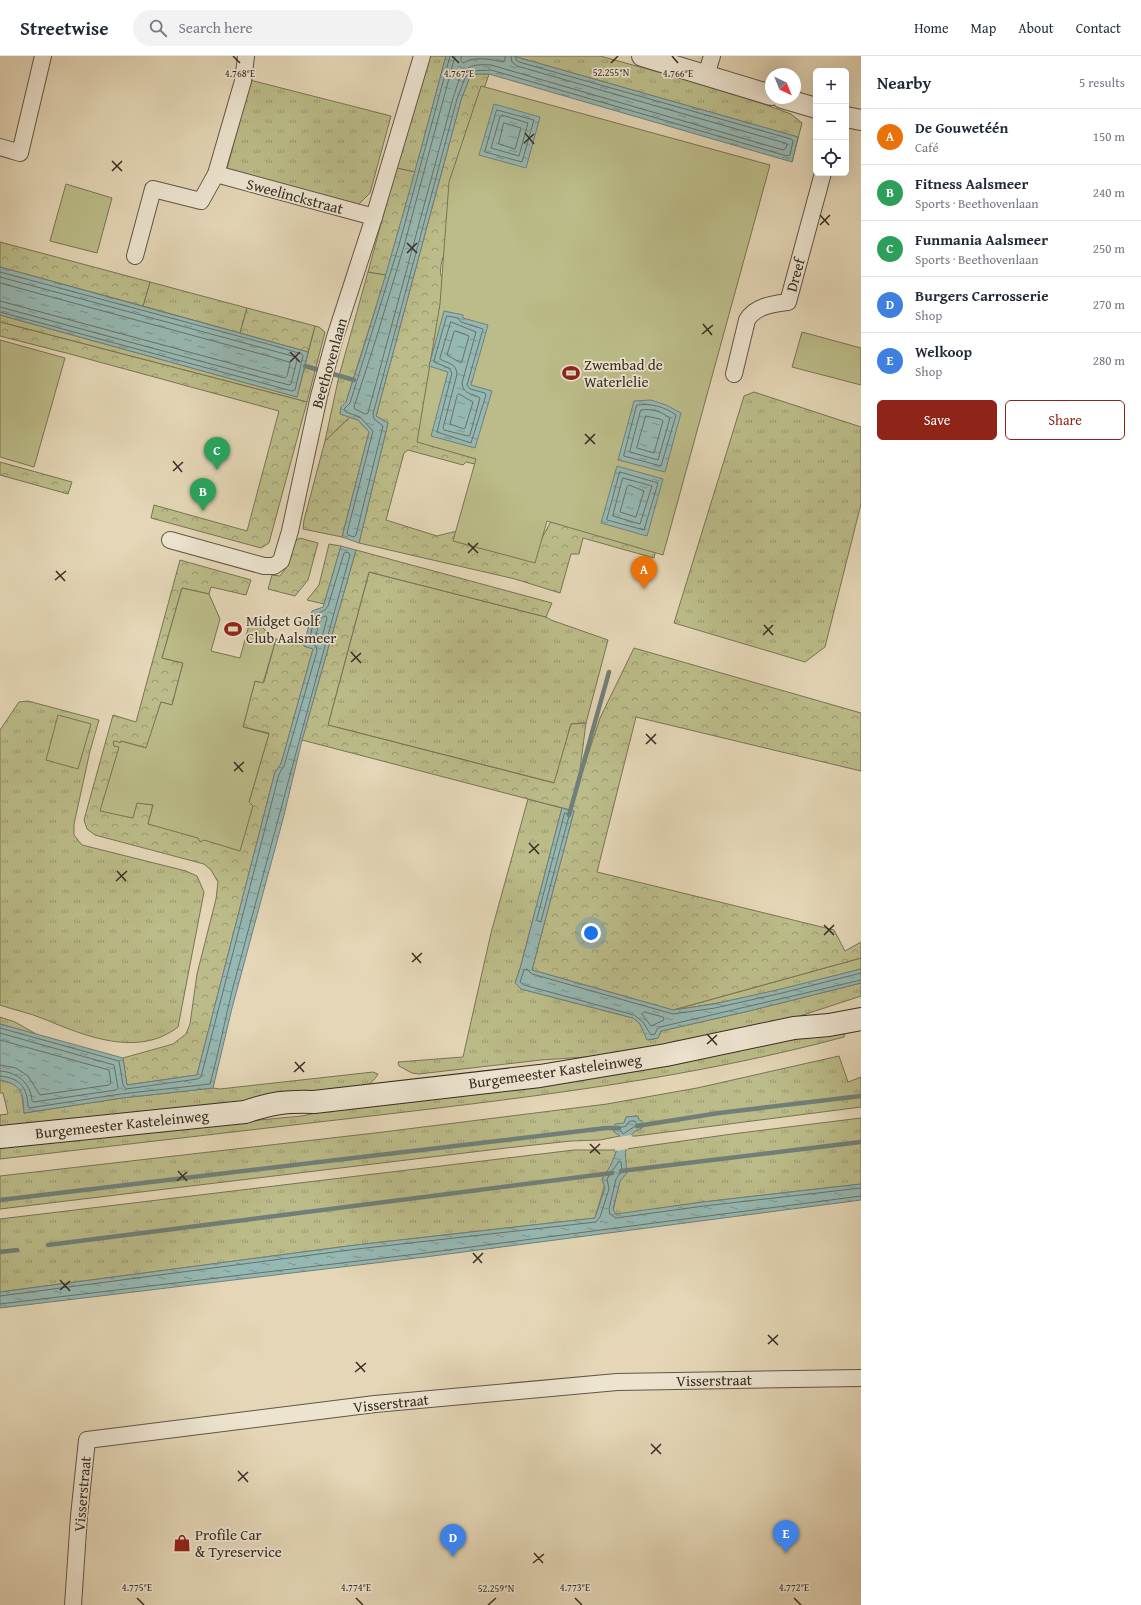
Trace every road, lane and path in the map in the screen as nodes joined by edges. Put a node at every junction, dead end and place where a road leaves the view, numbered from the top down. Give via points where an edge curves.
1 (43, 56) edge
2 (246, 56) edge
3 (422, 56) edge
4 (642, 56) edge
5 (712, 56) edge
6 (706, 75) junction
7 (765, 93) edge
8 (801, 104) edge
9 (813, 107) edge
10 (849, 118) edge
11 (861, 120) edge
12 (0, 147) edge
13 (216, 174) junction
14 (822, 176) edge
15 (374, 217) junction
16 (135, 256) dead end
17 (734, 374) dead end
18 (170, 540) dead end
19 (861, 1006) edge
20 (861, 1019) edge
21 (794, 1028) junction
22 (0, 1137) edge
23 (861, 1378) edge
24 (73, 1605) edge

1 - 12 street via 20,153
2 - 13 street via 243,81
3 - 15 street, Beethovenlaan
4 - 6 street
5 - 6 street
6 - 7 street
8 - 9 street
10 - 11 street
13 - 15 street, Sweelinckstraat
13 - 16 street via 201,201 153,189
14 - 17 street, Dreef via 788,302 776,303 750,314
15 - 18 street, Beethovenlaan via 319,396 290,531 281,561 274,566 264,566
19 - 21 main road, Burgemeester Kasteleinweg via 826,1014
20 - 21 main road, Burgemeester Kasteleinweg
21 - 22 main road, Burgemeester Kasteleinweg via 666,1055 548,1074 314,1102 290,1101 245,1112
23 - 24 street, Visserstraat via 617,1382 375,1404 87,1440

